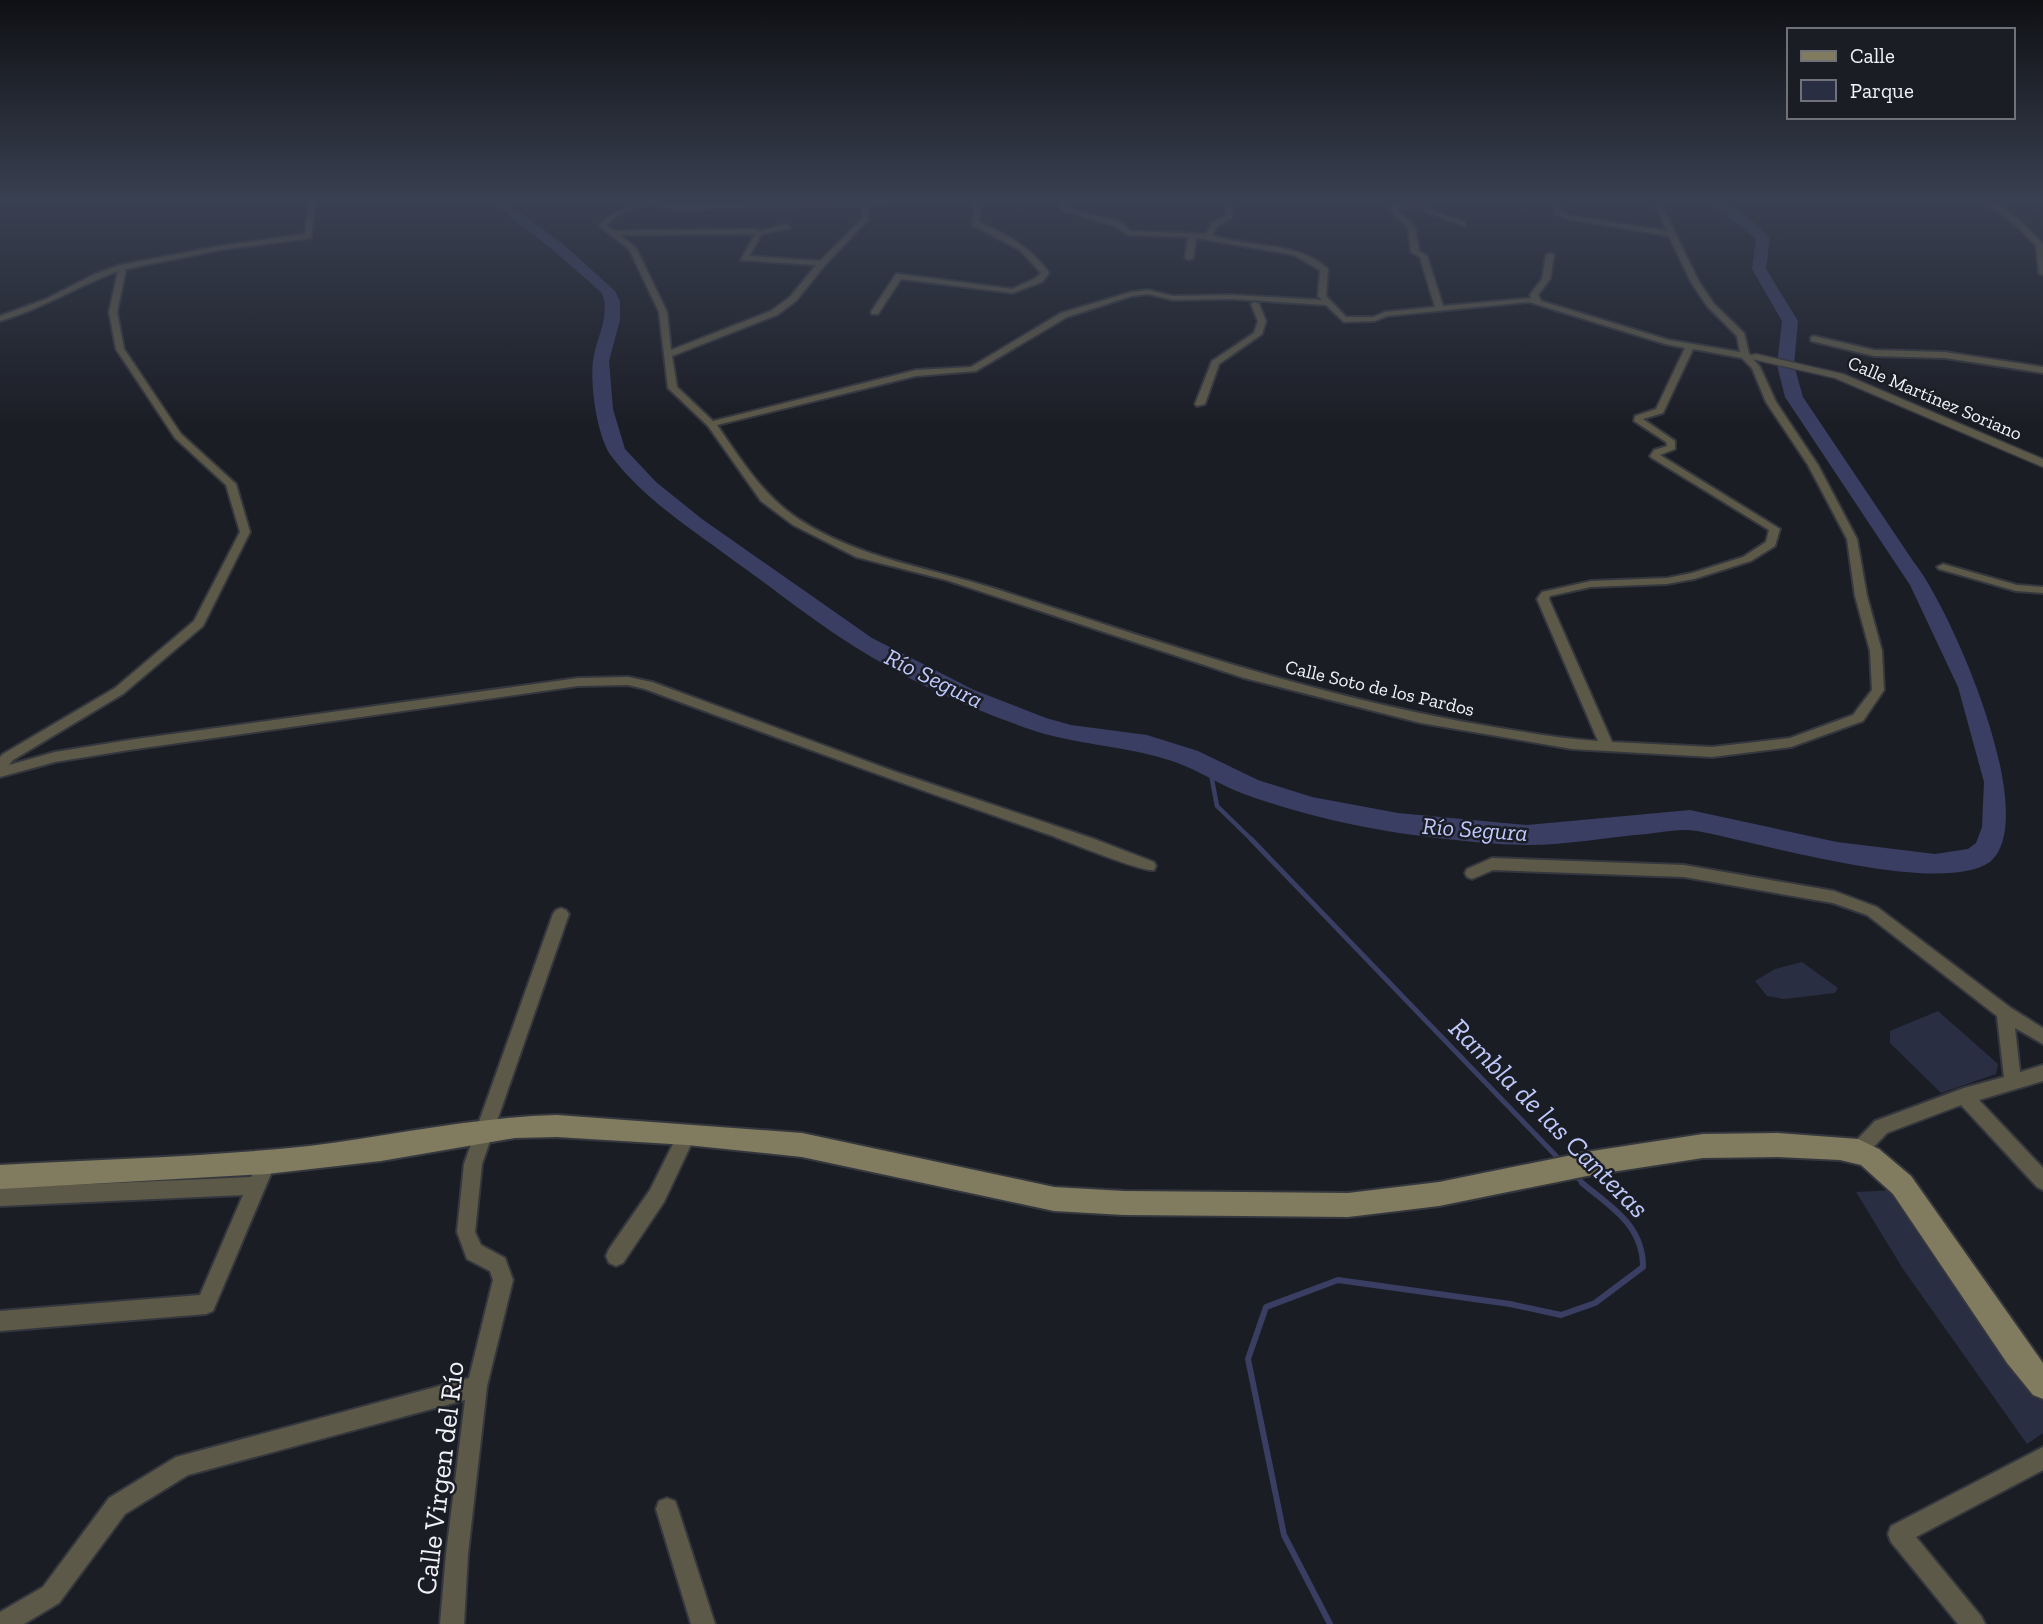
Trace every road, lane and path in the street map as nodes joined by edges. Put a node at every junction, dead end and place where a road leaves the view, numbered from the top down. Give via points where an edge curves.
1 (98, 276) edge
2 (121, 276) edge
3 (645, 276) edge
4 (812, 276) edge
5 (1043, 276) edge
6 (1323, 276) edge
7 (1429, 276) edge
8 (1547, 276) edge
9 (1692, 276) edge
10 (1538, 302) junction
11 (1327, 303) junction
12 (1255, 304) dead end
13 (1440, 309) junction
14 (875, 312) dead end
15 (0, 319) edge
16 (1814, 339) dead end
17 (1690, 346) junction
18 (667, 355) junction
19 (1750, 357) junction
20 (2043, 370) edge
21 (1200, 404) dead end
22 (711, 424) junction
23 (2043, 463) edge
24 (1943, 567) dead end
25 (2043, 590) edge
26 (1607, 746) junction
27 (0, 766) edge
28 (0, 772) edge
29 (1149, 866) dead end
30 (1472, 873) dead end
31 (561, 914) dead end
32 (2005, 1013) junction
33 (2043, 1037) edge
34 (2043, 1073) edge
35 (2013, 1081) junction
36 (1964, 1096) junction
37 (487, 1131) junction
38 (687, 1134) junction
39 (1857, 1151) junction
40 (267, 1162) junction
41 (0, 1177) edge
42 (2043, 1181) edge
43 (258, 1186) junction
44 (0, 1197) edge
45 (616, 1256) dead end
46 (0, 1321) edge
47 (2043, 1385) edge
48 (477, 1386) junction
49 (2043, 1458) edge
50 (667, 1509) dead end
51 (2, 1624) edge
52 (452, 1624) edge
53 (703, 1624) edge
54 (1973, 1624) edge

1 - 15 street
2 - 27 street via 113,312 120,349 178,436 231,484 245,532 199,623 119,691
3 - 18 street, Calle Soto de los Pardos via 663,312
4 - 18 street via 774,313
5 - 14 street via 1013,291 899,276
6 - 11 street via 1322,296
7 - 13 street
8 - 10 street via 1534,295
9 - 19 street, Calle Soto de los Pardos via 1711,306 1741,335
10 - 13 street
10 - 17 street
11 - 13 street via 1345,320
11 - 22 street via 1131,294 1064,315 973,369 916,373
12 - 21 street via 1262,321 1258,334 1215,363
16 - 20 street via 1874,354 1945,355
17 - 19 street
17 - 26 street via 1660,411 1639,421 1670,441 1672,447 1655,456 1763,521 1775,529 1775,535 1771,544 1747,559 1695,576 1591,584 1546,594 1543,599
18 - 22 street, Calle Soto de los Pardos via 673,388
19 - 23 street, Calle Martínez Soriano via 1809,367 1861,385
19 - 26 street, Calle Soto de los Pardos via 1771,402 1813,465 1852,539 1876,651 1878,690 1858,718 1791,742 1712,752
22 - 26 street, Calle Soto de los Pardos via 765,499 797,523 860,555 950,578 1248,675 1421,719
24 - 25 street via 2010,587
28 - 29 street via 54,757 129,745 578,681 628,681
30 - 32 street via 1492,864 1684,871 1834,897 1872,911
31 - 37 street
32 - 33 street
32 - 35 street
34 - 35 street
35 - 36 street
36 - 39 street via 1881,1127
36 - 42 street
37 - 38 main road via 557,1126
37 - 40 main road
37 - 48 street, Calle Virgen del Río via 473,1164 466,1232 474,1252 498,1265 503,1280
38 - 39 main road via 802,1145 1029,1195 1113,1203 1348,1205 1439,1194 1703,1146 1800,1145
38 - 45 street via 657,1196
39 - 47 main road via 1882,1166 1908,1192
40 - 41 main road
40 - 43 street
43 - 44 street
43 - 46 street via 206,1304
48 - 51 street via 184,1465 117,1506 51,1595
48 - 52 street, Calle Virgen del Río
49 - 54 street via 1899,1534
50 - 53 street

